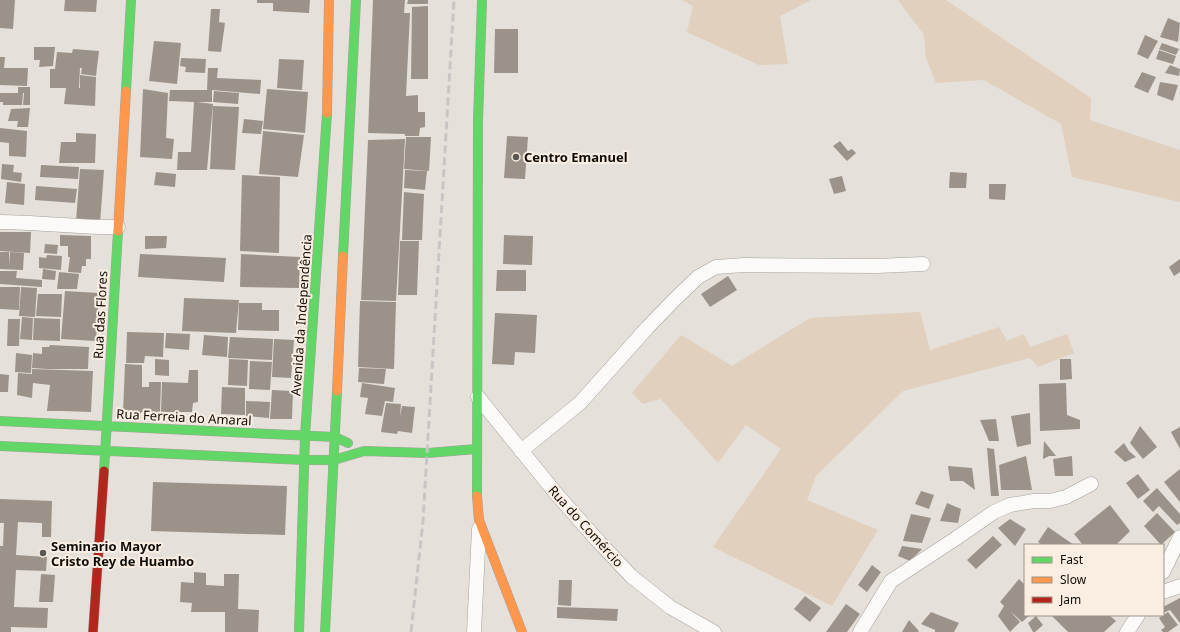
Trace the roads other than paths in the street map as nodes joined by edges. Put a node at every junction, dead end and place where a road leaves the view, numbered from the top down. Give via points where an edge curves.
1 (131, 0) edge
2 (329, 0) edge
3 (356, 0) edge
4 (482, 0) edge
5 (340, 99) junction
6 (0, 222) edge
7 (118, 227) junction
8 (923, 264) dead end
9 (478, 397) junction
10 (0, 420) edge
11 (106, 426) junction
12 (305, 436) junction
13 (335, 437) junction
14 (0, 446) edge
15 (476, 449) junction
16 (521, 450) junction
17 (105, 451) junction
18 (364, 451) junction
19 (305, 460) junction
20 (334, 460) junction
21 (1092, 484) dead end
22 (479, 520) junction
23 (1180, 537) edge
24 (1164, 570) edge
25 (1180, 586) edge
26 (1164, 592) edge
27 (1137, 616) edge
28 (93, 632) edge
29 (299, 632) edge
30 (325, 632) edge
31 (474, 632) edge
32 (522, 632) edge
33 (714, 632) edge
34 (860, 632) edge
35 (1126, 632) edge

1 - 7 main road, Rua das Flores
2 - 5 main road, Avenida da Independência
3 - 5 main road, Avenida da Independência
4 - 9 main road via 478,121
5 - 12 main road, Avenida da Independência via 320,267
5 - 13 main road, Avenida da Independência via 340,269
6 - 7 street
7 - 11 main road, Rua das Flores
8 - 16 street via 716,267 698,277 674,300 580,403
9 - 15 main road
9 - 16 street, Rua do Comércio
10 - 11 main road, Rua Ferreia do Amaral
11 - 12 main road, Rua Ferreia do Amaral
11 - 17 main road, Rua das Flores
12 - 13 main road, Rua Ferreia do Amaral
12 - 19 main road, Avenida da Independência
13 - 18 main road, Rua Ferreia do Amaral
13 - 20 main road, Avenida da Independência
14 - 17 main road, Rua Ferreia do Amaral
15 - 18 main road, Rua Ferreia do Amaral via 428,453
15 - 22 main road
16 - 33 street, Rua do Comércio via 558,496 631,576 670,607
17 - 19 main road, Rua Ferreia do Amaral
17 - 28 main road, Rua das Flores
18 - 20 main road, Rua Ferreia do Amaral
19 - 20 main road, Rua Ferreia do Amaral
19 - 29 main road, Avenida da Independência
20 - 30 main road, Avenida da Independência
21 - 34 street via 1066,497 1010,505 994,512 891,580
22 - 31 street
22 - 32 main road
23 - 24 street
25 - 26 street
27 - 35 street

